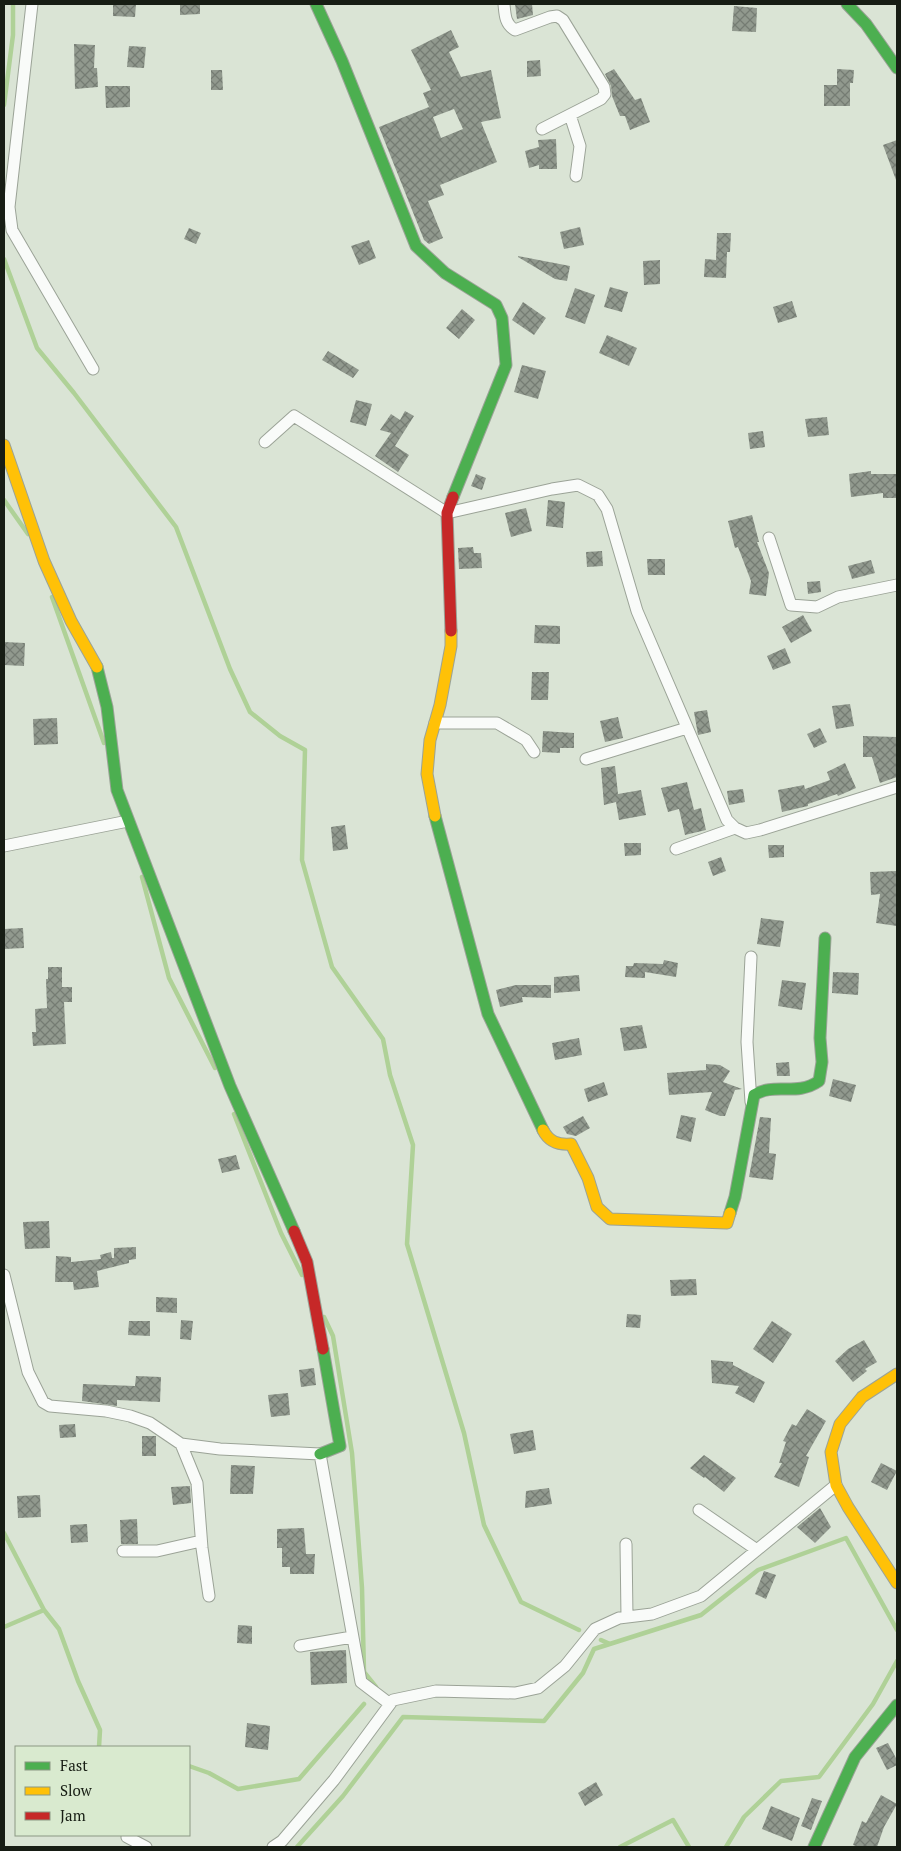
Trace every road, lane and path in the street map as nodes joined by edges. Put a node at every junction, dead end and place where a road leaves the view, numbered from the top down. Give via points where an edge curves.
1 (32, 4) edge
2 (316, 4) edge
3 (504, 4) edge
4 (847, 4) edge
5 (897, 68) edge
6 (570, 115) junction
7 (542, 129) dead end
8 (576, 176) dead end
9 (93, 369) dead end
10 (265, 442) dead end
11 (4, 445) edge
12 (447, 513) junction
13 (769, 538) dead end
14 (897, 585) edge
15 (435, 723) junction
16 (687, 728) junction
17 (534, 752) dead end
18 (586, 759) dead end
19 (897, 787) edge
20 (128, 821) junction
21 (735, 828) junction
22 (4, 846) edge
23 (676, 849) dead end
24 (825, 938) dead end
25 (751, 957) dead end
26 (751, 1102) junction
27 (4, 1276) edge
28 (897, 1374) edge
29 (182, 1444) junction
30 (320, 1454) junction
31 (836, 1486) junction
32 (699, 1510) dead end
33 (202, 1541) junction
34 (626, 1544) dead end
35 (757, 1550) junction
36 (123, 1551) dead end
37 (897, 1583) edge
38 (209, 1596) dead end
39 (627, 1617) junction
40 (352, 1637) junction
41 (300, 1646) dead end
42 (390, 1704) junction
43 (897, 1705) edge
44 (127, 1837) dead end
45 (146, 1847) edge
46 (273, 1847) edge
47 (814, 1847) edge

1 - 9 street via 9,207 12,230
2 - 12 street via 416,246 445,273 496,305 502,318 506,365
3 - 6 street via 506,19 515,30 550,17 557,16 563,20 604,87 604,97
4 - 5 street via 866,24
6 - 7 street
6 - 8 street via 580,146
10 - 12 street via 294,416
11 - 20 street via 44,561 71,621 97,667 107,707 117,790
12 - 15 street via 452,646
12 - 16 street via 578,485 598,495 607,509 637,610
13 - 14 street via 791,605 817,607 838,597
15 - 17 street via 497,724 526,740
15 - 26 street via 427,774 433,809 488,1014 544,1133 549,1140 560,1145 571,1144 588,1178 597,1207 610,1219 727,1224 735,1197
16 - 18 street
16 - 21 street via 727,820
19 - 21 street via 760,830 746,833
20 - 22 street
20 - 30 street via 230,1086 307,1262 340,1446
21 - 23 street
24 - 26 street via 820,1082 807,1090 762,1090 754,1095
25 - 26 street via 747,1042
27 - 29 street via 28,1372 43,1402 59,1408 130,1416 150,1423
28 - 31 street via 862,1397 840,1424 831,1452
29 - 30 street
29 - 33 street via 198,1483
30 - 40 street
31 - 35 street
31 - 37 street
32 - 35 street
33 - 36 street via 156,1551
33 - 38 street
34 - 39 street
35 - 39 street via 701,1596 652,1614
39 - 42 street via 595,1629 565,1666 538,1688 515,1693 436,1691 393,1700
40 - 41 street
40 - 42 street via 361,1682
42 - 46 street via 334,1780 282,1841
43 - 47 street via 856,1757
44 - 45 street

